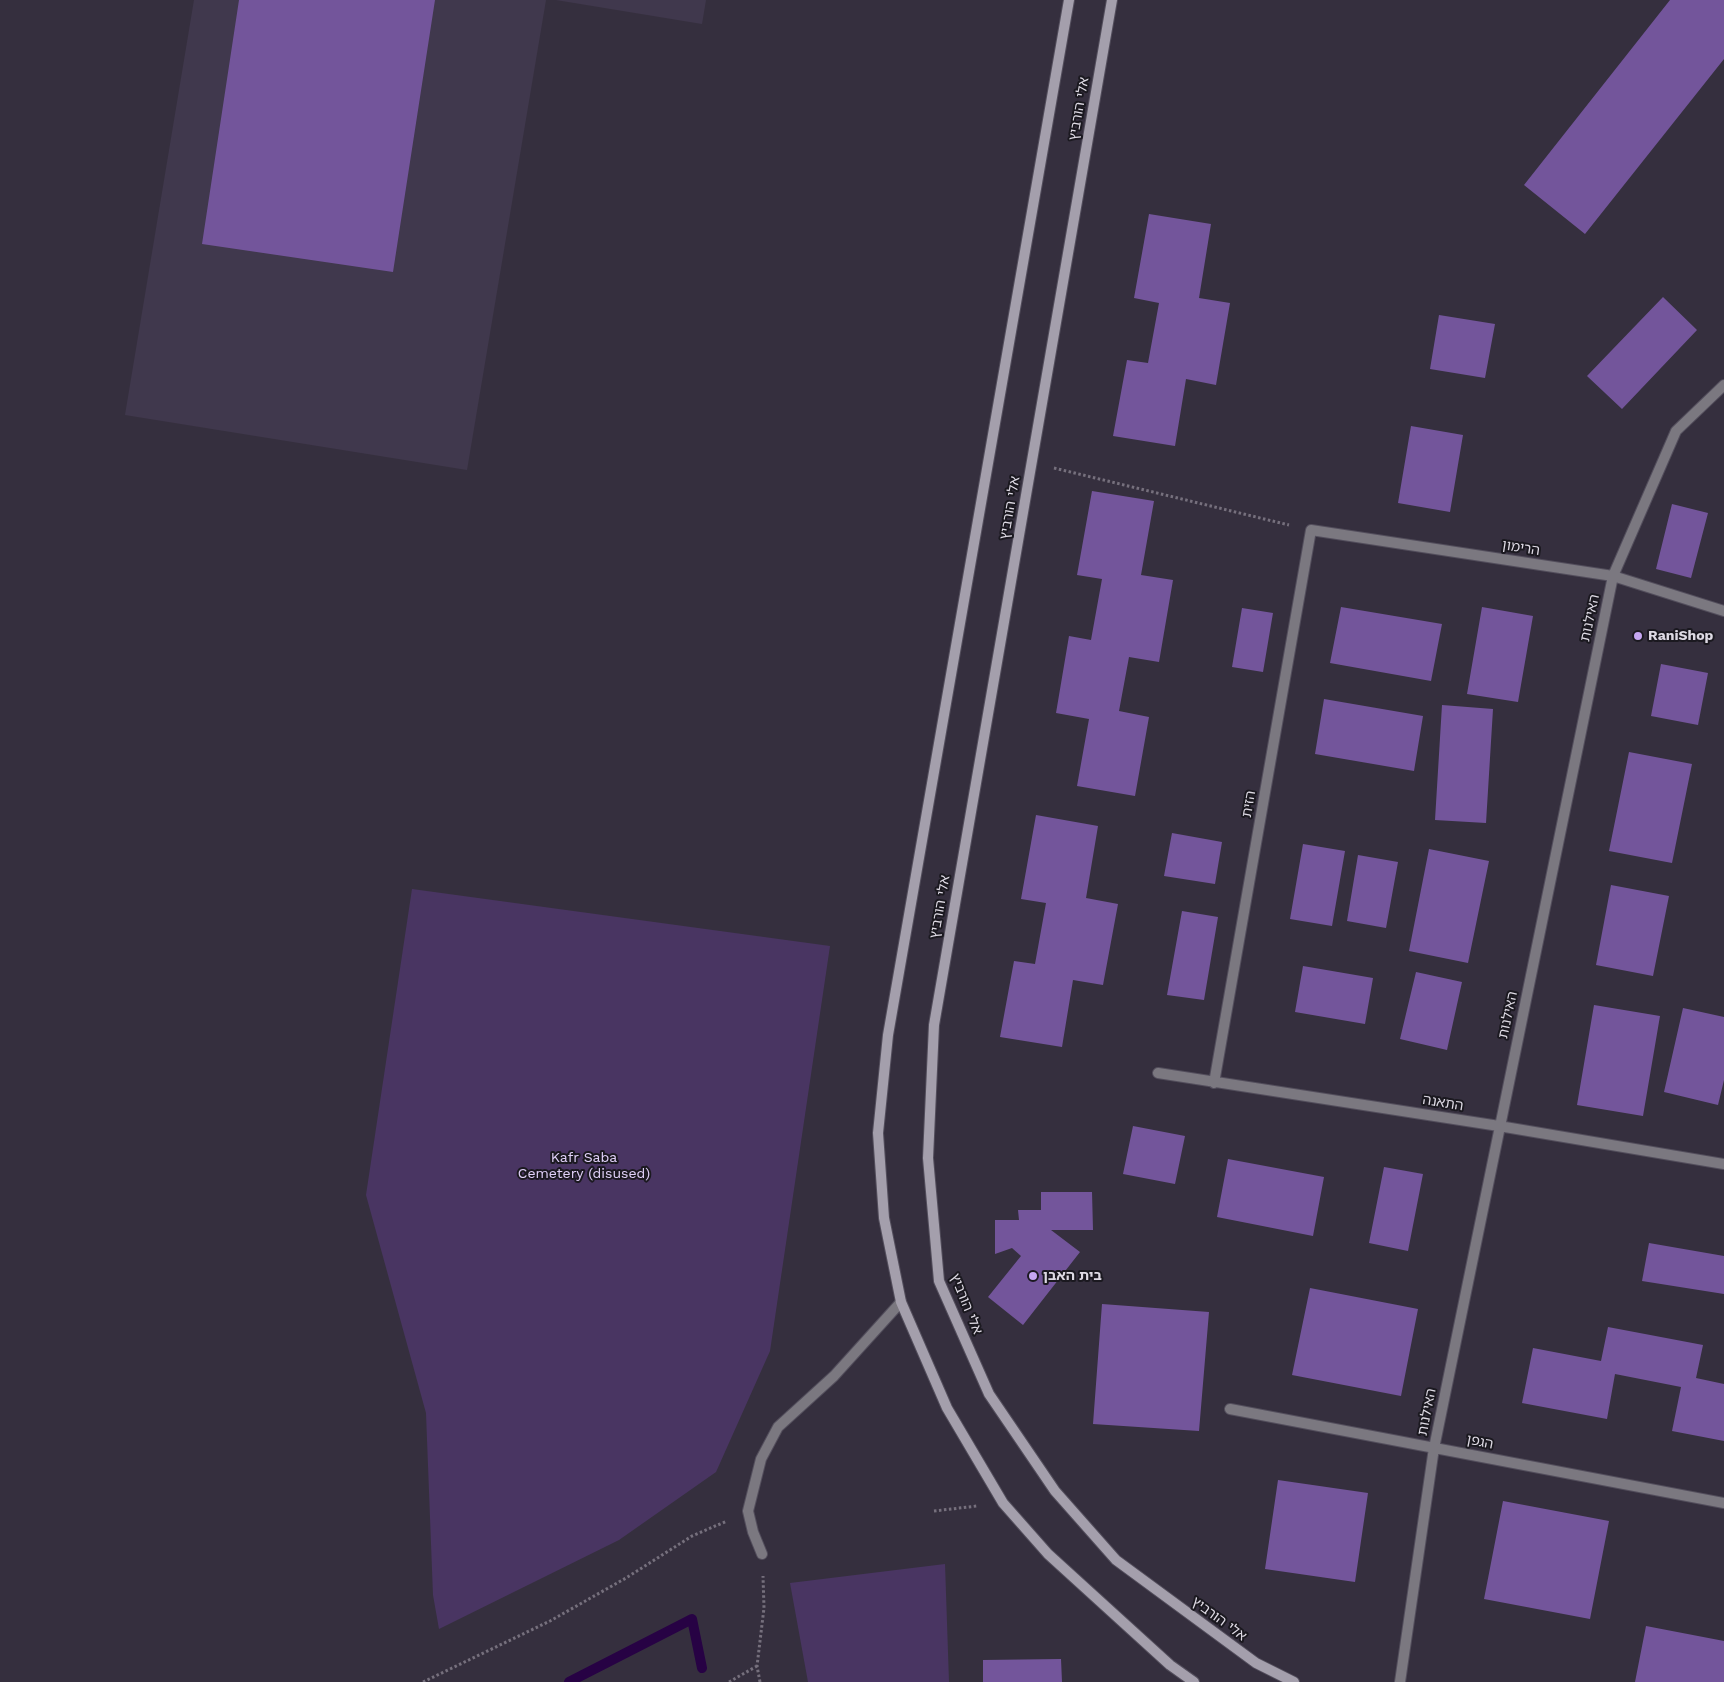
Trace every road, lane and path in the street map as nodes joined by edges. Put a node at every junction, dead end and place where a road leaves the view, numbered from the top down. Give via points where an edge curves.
1 (1069, 0) edge
2 (1112, 0) edge
3 (1724, 385) edge
4 (1031, 463) junction
5 (1311, 530) junction
6 (1613, 576) junction
7 (1724, 611) edge
8 (1158, 1073) dead end
9 (1214, 1082) junction
10 (1500, 1126) junction
11 (1724, 1164) edge
12 (901, 1302) junction
13 (1230, 1409) dead end
14 (1434, 1448) junction
15 (1003, 1503) junction
16 (1724, 1503) edge
17 (748, 1511) junction
18 (934, 1511) dead end
19 (762, 1554) joint
20 (757, 1666) junction
21 (422, 1682) edge
22 (729, 1682) edge
23 (760, 1682) edge
24 (1194, 1682) edge
25 (1294, 1682) edge
26 (1400, 1682) edge

1 - 12 street, אלי הורביץ via 888,1035 878,1132 884,1218
2 - 4 street, אלי הורביץ
3 - 6 street, האילנות via 1676,431
4 - 5 path
4 - 25 street, אלי הורביץ via 934,1025 928,1158 940,1281 989,1394 1055,1491 1116,1560 1256,1663
5 - 6 street, הרימון
5 - 9 street, הזית
6 - 7 street, הרימון
6 - 10 street, האילנות
8 - 9 street, התאנה
9 - 10 street, התאנה
10 - 11 street, התאנה
10 - 14 street, האילנות
12 - 15 street, אלי הורביץ via 947,1408
12 - 17 street via 834,1376 778,1426 761,1459
13 - 14 street, הגפן
14 - 16 street, הגפן
14 - 26 street, האילנות
15 - 18 path
15 - 24 street, אלי הורביץ via 1048,1554 1170,1665
17 - 19 street
17 - 21 path via 692,1536 550,1621
19 - 20 path via 764,1608
20 - 22 path
20 - 23 path

